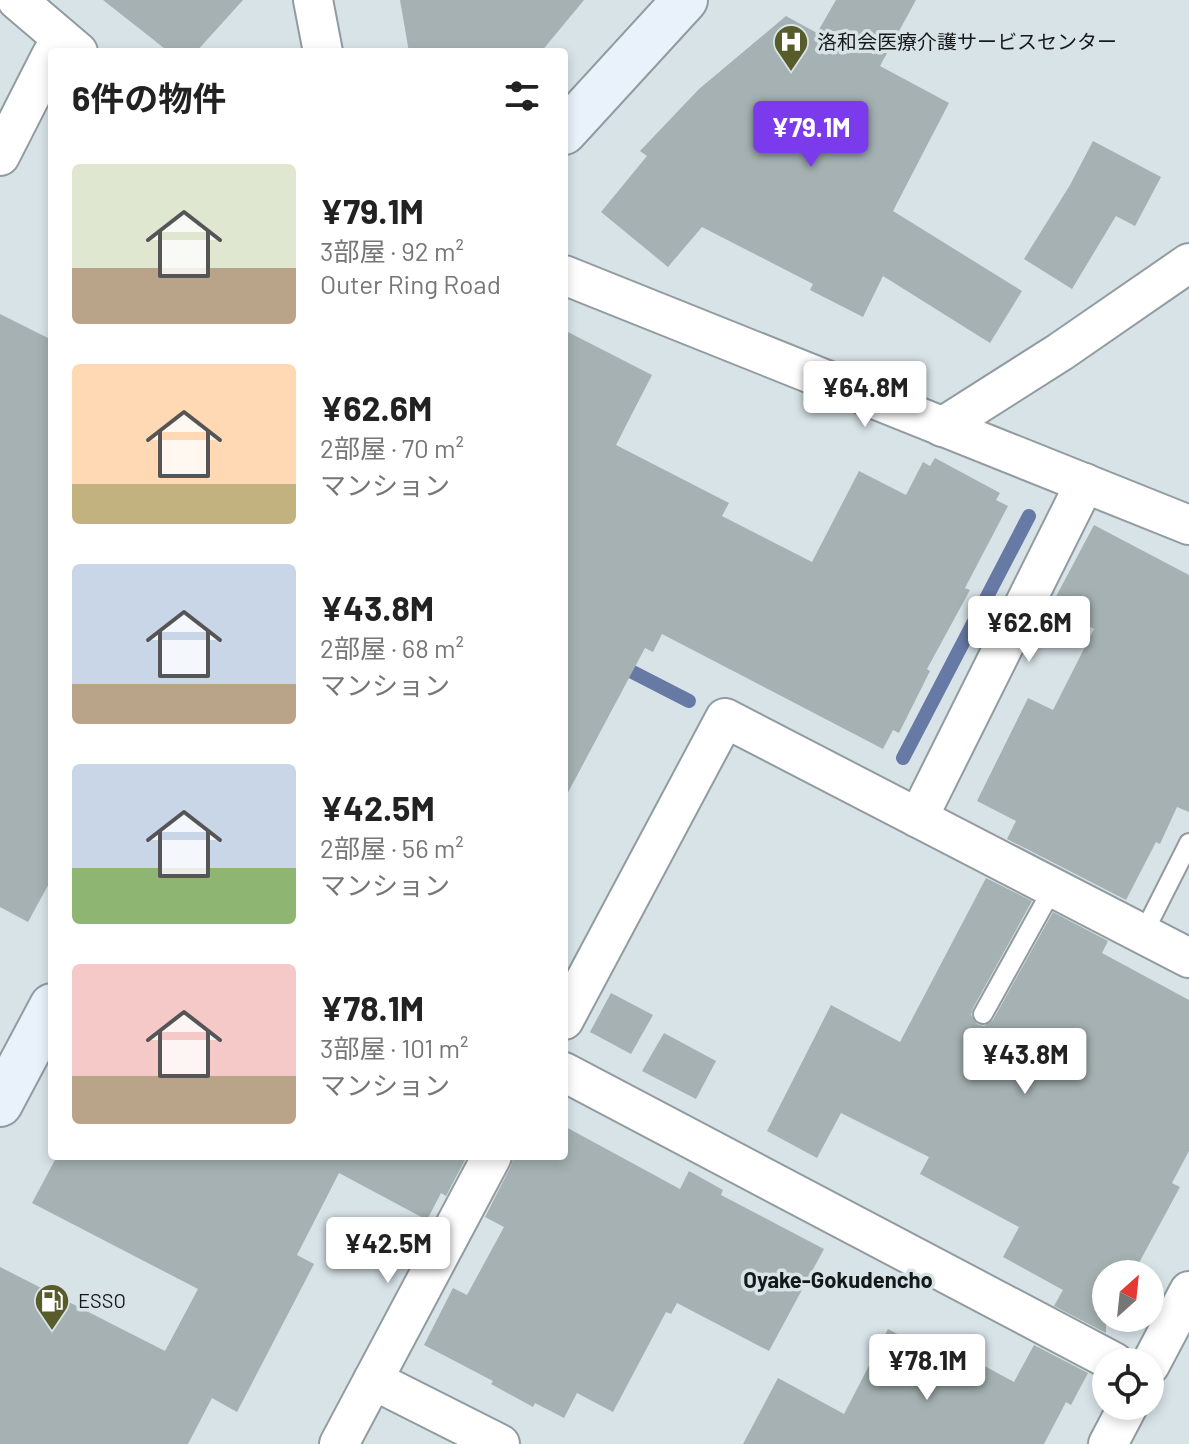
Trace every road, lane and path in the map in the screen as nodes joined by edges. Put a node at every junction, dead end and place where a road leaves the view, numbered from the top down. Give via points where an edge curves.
1 (17, 0) edge
2 (313, 0) edge
3 (685, 0) edge
4 (60, 48) edge
5 (322, 48) edge
6 (48, 72) edge
7 (568, 128) edge
8 (0, 156) edge
9 (1189, 263) edge
10 (568, 277) edge
11 (942, 427) junction
12 (1085, 483) junction
13 (1189, 525) edge
14 (918, 818) junction
15 (1189, 843) edge
16 (1053, 888) junction
17 (1143, 934) junction
18 (1189, 958) edge
19 (568, 1012) edge
20 (48, 1014) edge
21 (983, 1014) dead end
22 (568, 1074) edge
23 (0, 1104) edge
24 (490, 1160) edge
25 (1189, 1291) edge
26 (1159, 1348) edge
27 (1092, 1350) edge
28 (373, 1380) junction
29 (1121, 1420) edge
30 (339, 1444) edge
31 (500, 1444) edge
32 (1108, 1444) edge

1 - 4 street
2 - 5 street
3 - 7 main road
6 - 8 street
9 - 11 street
10 - 11 street
11 - 12 street
12 - 13 street
12 - 14 street
14 - 16 street
14 - 19 street via 725,718
15 - 17 lane
16 - 17 street
16 - 21 lane
17 - 18 street
20 - 23 main road
22 - 27 street
24 - 28 street
25 - 26 street
28 - 30 street
28 - 31 street
29 - 32 street

